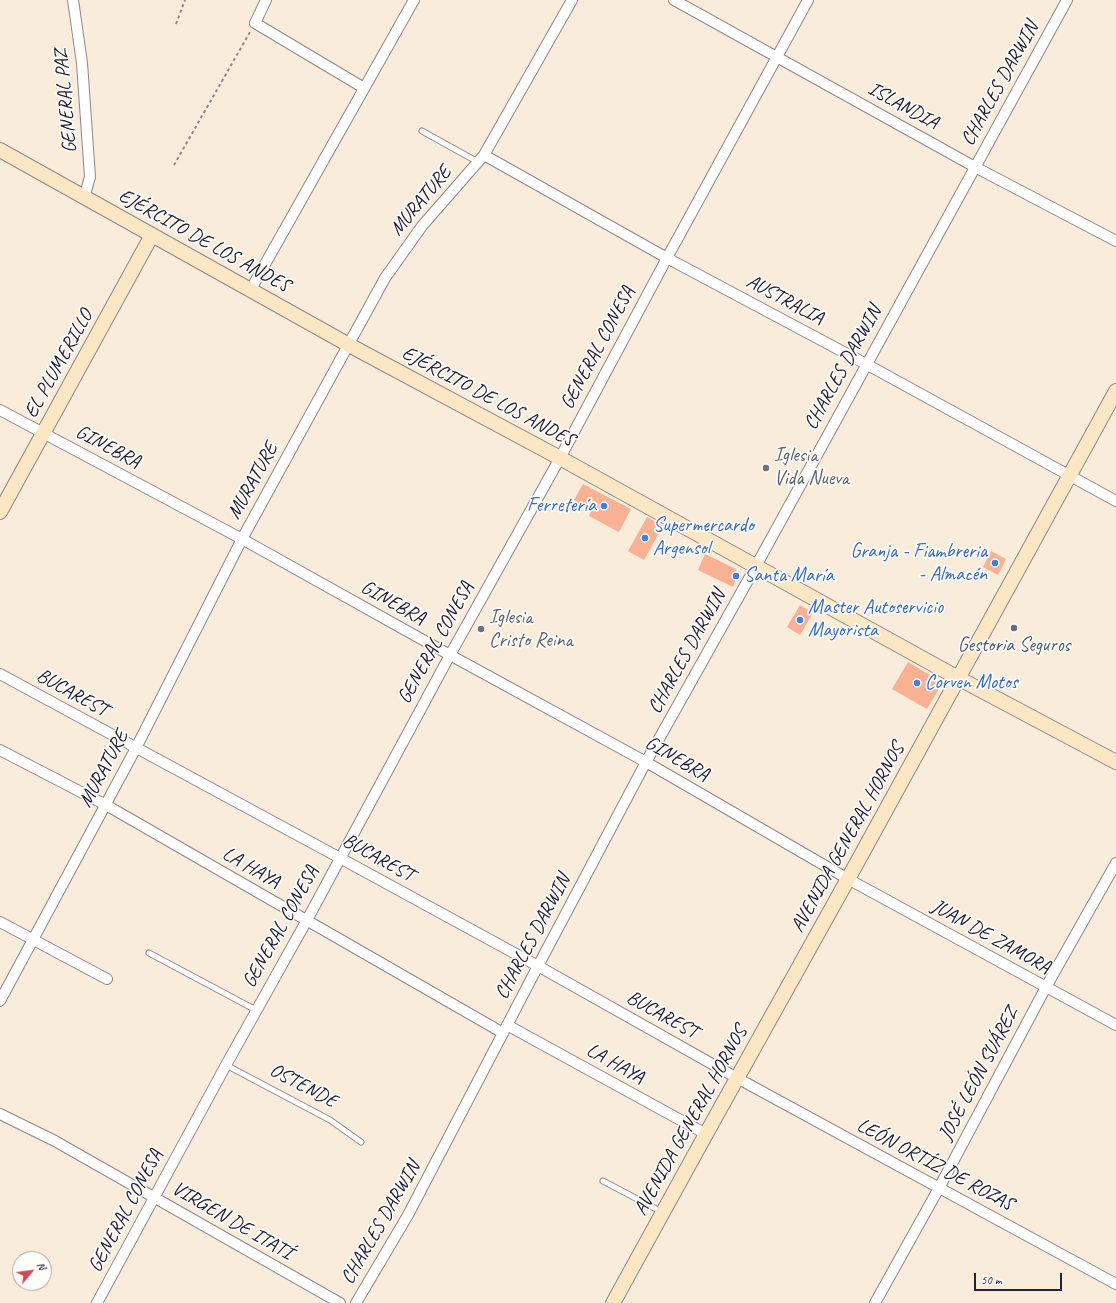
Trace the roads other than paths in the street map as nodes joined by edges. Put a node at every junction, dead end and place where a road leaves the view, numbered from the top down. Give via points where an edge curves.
1 (73, 0) edge
2 (266, 0) edge
3 (414, 0) edge
4 (572, 0) edge
5 (674, 0) edge
6 (808, 0) edge
7 (1066, 0) edge
8 (777, 58) junction
9 (364, 88) junction
10 (422, 131) dead end
11 (0, 150) edge
12 (481, 159) junction
13 (975, 167) junction
14 (84, 198) junction
15 (152, 235) junction
16 (1116, 241) edge
17 (667, 258) junction
18 (251, 289) junction
19 (349, 345) junction
20 (866, 364) junction
21 (1116, 391) edge
22 (0, 410) edge
23 (44, 433) junction
24 (560, 458) junction
25 (1070, 476) junction
26 (1116, 501) edge
27 (0, 512) edge
28 (242, 539) junction
29 (756, 566) junction
30 (450, 655) junction
31 (0, 674) edge
32 (958, 678) junction
33 (136, 748) junction
34 (0, 750) edge
35 (646, 762) junction
36 (1116, 762) edge
37 (106, 805) junction
38 (340, 858) junction
39 (1116, 863) edge
40 (848, 879) junction
41 (307, 920) junction
42 (0, 922) edge
43 (32, 940) junction
44 (149, 954) dead end
45 (538, 966) junction
46 (107, 979) dead end
47 (1046, 987) junction
48 (0, 1001) edge
49 (256, 1010) junction
50 (1116, 1025) edge
51 (505, 1029) junction
52 (226, 1065) junction
53 (737, 1078) junction
54 (0, 1114) edge
55 (706, 1134) junction
56 (361, 1142) dead end
57 (603, 1181) dead end
58 (939, 1188) junction
59 (153, 1197) junction
60 (662, 1212) junction
61 (1116, 1284) edge
62 (97, 1303) edge
63 (340, 1303) edge
64 (356, 1303) edge
65 (613, 1303) edge
66 (875, 1303) edge

1 - 14 street, GENERAL PAZ via 82,62 90,177
2 - 9 street via 255,23
3 - 9 street
4 - 12 street, MURATURE
5 - 8 street, ISLANDIA
6 - 8 street, GENERAL CONESA
7 - 13 street, CHARLES DARWIN
8 - 13 street, ISLANDIA
8 - 17 street, GENERAL CONESA
9 - 18 street
10 - 12 lane
11 - 14 main road, EJÉRCITO DE LOS ANDES
12 - 17 street, AUSTRALIA
12 - 19 street, MURATURE via 411,240 385,278
13 - 16 street, ISLANDIA
13 - 20 street, CHARLES DARWIN
14 - 15 main road, EJÉRCITO DE LOS ANDES
15 - 18 main road, EJÉRCITO DE LOS ANDES
15 - 23 main road, EL PLUMERILLO
17 - 20 street, AUSTRALIA
17 - 24 street, GENERAL CONESA
18 - 19 main road, EJÉRCITO DE LOS ANDES
19 - 24 main road, EJÉRCITO DE LOS ANDES
19 - 28 street, MURATURE
20 - 25 street, AUSTRALIA
20 - 29 street, CHARLES DARWIN
21 - 25 main road, AVENIDA GENERAL HORNOS
22 - 23 street, GINEBRA
23 - 27 main road, EL PLUMERILLO
23 - 28 street, GINEBRA
24 - 29 main road, EJÉRCITO DE LOS ANDES
24 - 30 street, GENERAL CONESA
25 - 26 street, AUSTRALIA
25 - 32 main road, AVENIDA GENERAL HORNOS
28 - 30 street, GINEBRA
28 - 33 street, MURATURE
29 - 32 main road, EJÉRCITO DE LOS ANDES
29 - 35 street, CHARLES DARWIN
30 - 35 street, GINEBRA
30 - 38 street, GENERAL CONESA
31 - 33 street, BUCAREST
32 - 36 main road, EJÉRCITO DE LOS ANDES
32 - 40 main road, AVENIDA GENERAL HORNOS
33 - 37 street, MURATURE
33 - 38 street, BUCAREST
34 - 37 street, LA HAYA
35 - 40 street, GINEBRA
35 - 45 street, CHARLES DARWIN
37 - 41 street, LA HAYA
37 - 43 street, MURATURE
38 - 41 street, GENERAL CONESA
38 - 45 street, BUCAREST
39 - 47 street, JOSÉ LEÓN SUÁREZ
40 - 47 street, JUAN DE ZAMORA
40 - 53 main road, AVENIDA GENERAL HORNOS
41 - 49 street, GENERAL CONESA
41 - 51 street, LA HAYA
42 - 43 street
43 - 46 street
43 - 48 street, MURATURE
44 - 49 lane
45 - 51 street, CHARLES DARWIN
45 - 53 street, BUCAREST
47 - 50 street, JUAN DE ZAMORA
47 - 58 street, JOSÉ LEÓN SUÁREZ
49 - 52 street, GENERAL CONESA
51 - 55 street, LA HAYA
51 - 64 street, CHARLES DARWIN via 408,1215
52 - 56 lane, OSTENDE via 330,1120
52 - 59 street, GENERAL CONESA
53 - 55 main road, AVENIDA GENERAL HORNOS
53 - 58 street, LEÓN ORTÍZ DE ROZAS
54 - 59 street, VIRGEN DE ITATÍ via 55,1141
55 - 60 main road, AVENIDA GENERAL HORNOS
57 - 60 lane
58 - 61 street, LEÓN ORTÍZ DE ROZAS
58 - 66 street, JOSÉ LEÓN SUÁREZ
59 - 62 street, GENERAL CONESA
59 - 63 street, VIRGEN DE ITATÍ
60 - 65 main road, AVENIDA GENERAL HORNOS

